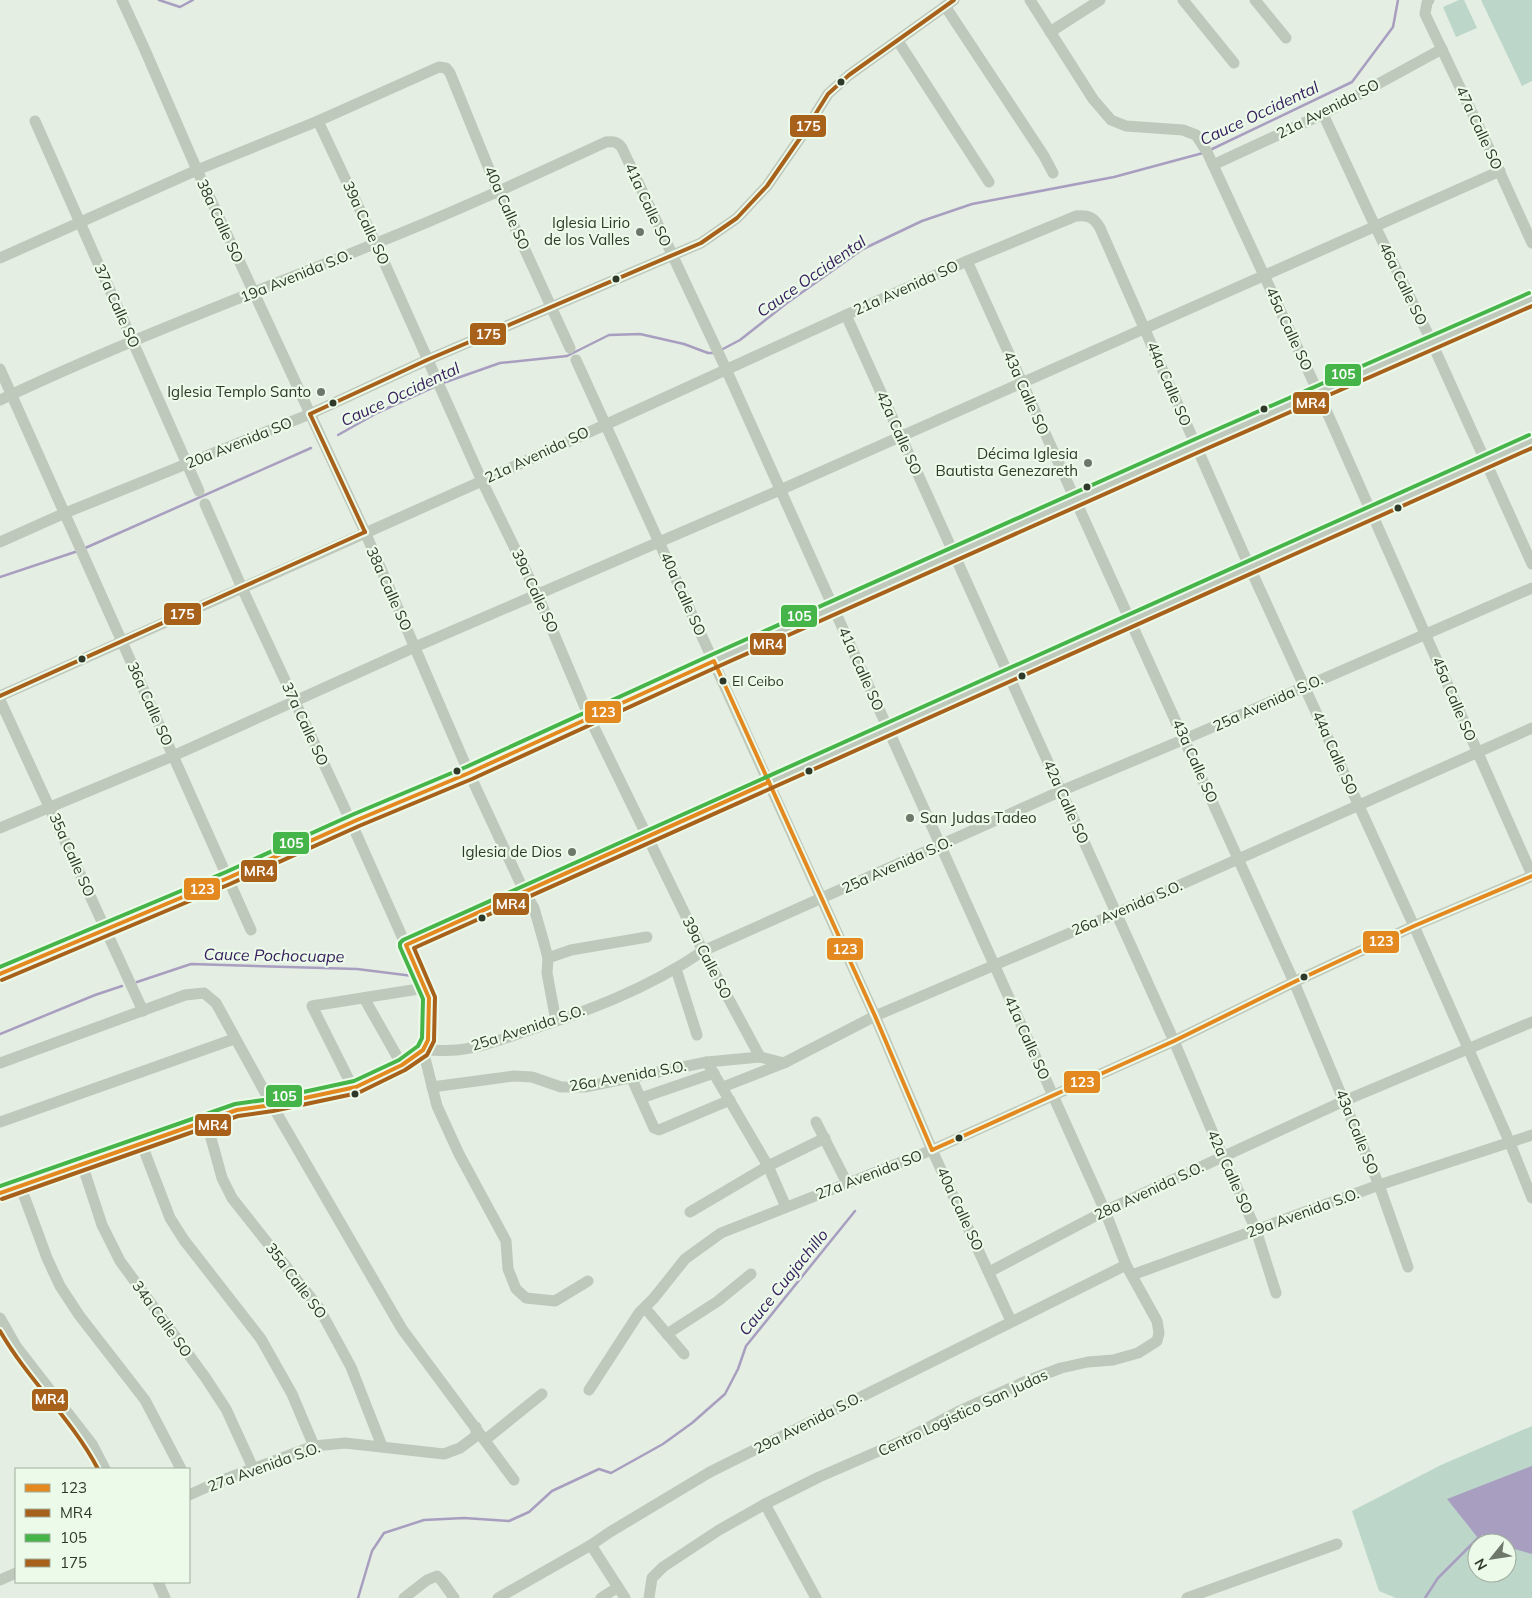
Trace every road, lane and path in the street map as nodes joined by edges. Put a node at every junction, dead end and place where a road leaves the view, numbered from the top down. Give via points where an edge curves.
1 (122, 0) edge
2 (1030, 0) edge
3 (1100, 0) edge
4 (1183, 0) edge
5 (1255, 0) edge
6 (1429, 0) edge
7 (950, 3) edge
8 (1050, 32) junction
9 (1286, 38) dead end
10 (898, 41) junction
11 (1442, 48) junction
12 (1234, 63) dead end
13 (1324, 114) junction
14 (35, 121) dead end
15 (318, 121) junction
16 (619, 144) joint
17 (1213, 165) junction
18 (196, 170) junction
19 (1500, 171) junction
20 (1053, 174) dead end
21 (989, 182) dead end
22 (498, 191) junction
23 (1076, 216) joint
24 (80, 221) junction
25 (1375, 226) junction
26 (1532, 243) edge
27 (376, 244) junction
28 (672, 256) junction
29 (0, 258) edge
30 (967, 261) junction
31 (1264, 275) junction
32 (254, 292) junction
33 (1532, 299) edge
34 (552, 308) junction
35 (846, 315) junction
36 (1145, 328) junction
37 (132, 342) junction
38 (1432, 342) junction
39 (570, 348) dead end
40 (427, 360) junction
41 (576, 360) dead end
42 (0, 369) edge
43 (726, 369) junction
44 (1022, 383) junction
45 (1318, 392) junction
46 (11, 394) junction
47 (0, 400) edge
48 (310, 414) junction
49 (605, 424) junction
50 (900, 437) junction
51 (1532, 441) edge
52 (1196, 446) junction
53 (1485, 462) junction
54 (186, 464) junction
55 (482, 481) junction
56 (780, 490) junction
57 (199, 491) dead end
58 (1075, 500) junction
59 (205, 504) dead end
60 (1372, 513) junction
61 (65, 514) junction
62 (365, 532) junction
63 (0, 542) edge
64 (660, 542) junction
65 (954, 555) junction
66 (1532, 564) edge
67 (1250, 568) junction
68 (242, 588) junction
69 (1532, 588) edge
70 (538, 596) junction
71 (834, 609) junction
72 (1131, 621) junction
73 (1427, 635) junction
74 (122, 642) junction
75 (415, 648) junction
76 (714, 661) junction
77 (1009, 675) junction
78 (1305, 687) junction
79 (0, 698) edge
80 (294, 702) junction
81 (590, 719) junction
82 (1532, 728) edge
83 (888, 730) junction
84 (1185, 740) junction
85 (1477, 752) junction
86 (173, 756) junction
87 (469, 773) junction
88 (769, 782) junction
89 (1061, 791) junction
90 (1358, 804) junction
91 (50, 808) junction
92 (351, 822) junction
93 (0, 828) edge
94 (647, 836) junction
95 (940, 846) junction
96 (1239, 859) junction
97 (1532, 875) edge
98 (228, 878) junction
99 (524, 891) junction
100 (822, 899) junction
101 (1117, 913) junction
102 (1414, 926) junction
103 (104, 930) junction
104 (251, 930) dead end
105 (647, 938) dead end
106 (406, 945) junction
107 (703, 951) junction
108 (548, 958) junction
109 (995, 965) junction
110 (676, 969) junction
111 (0, 974) edge
112 (1294, 982) junction
113 (425, 988) junction
114 (364, 998) junction
115 (143, 1011) junction
116 (875, 1016) junction
117 (556, 1021) junction
118 (1532, 1022) edge
119 (697, 1035) dead end
120 (234, 1039) junction
121 (1174, 1041) junction
122 (423, 1050) junction
123 (1467, 1050) junction
124 (760, 1057) junction
125 (707, 1062) junction
126 (0, 1064) edge
127 (784, 1064) junction
128 (402, 1065) junction
129 (714, 1073) junction
130 (631, 1077) junction
131 (432, 1087) junction
132 (723, 1087) junction
133 (353, 1088) junction
134 (1053, 1097) junction
135 (641, 1098) junction
136 (730, 1100) junction
137 (1344, 1101) junction
138 (272, 1105) junction
139 (206, 1120) junction
140 (0, 1122) edge
141 (816, 1122) dead end
142 (1532, 1136) edge
143 (825, 1138) junction
144 (1510, 1143) junction
145 (142, 1144) junction
146 (932, 1150) junction
147 (1223, 1157) junction
148 (82, 1164) junction
149 (768, 1166) junction
150 (847, 1183) junction
151 (20, 1185) junction
152 (1379, 1185) junction
153 (0, 1193) edge
154 (1532, 1198) edge
155 (786, 1207) junction
156 (1105, 1211) junction
157 (690, 1212) dead end
158 (1256, 1230) junction
159 (1126, 1264) junction
160 (1408, 1266) dead end
161 (989, 1272) junction
162 (751, 1274) dead end
163 (1132, 1275) junction
164 (588, 1281) dead end
165 (1276, 1293) dead end
166 (644, 1308) junction
167 (0, 1318) edge
168 (1011, 1321) junction
169 (1159, 1332) joint
170 (667, 1334) junction
171 (684, 1354) dead end
172 (589, 1390) dead end
173 (542, 1394) dead end
174 (476, 1427) junction
175 (486, 1440) junction
176 (314, 1446) junction
177 (382, 1446) junction
178 (105, 1468) edge
179 (179, 1468) edge
180 (253, 1468) junction
181 (514, 1480) dead end
182 (190, 1492) edge
183 (765, 1504) junction
184 (1337, 1544) dead end
185 (591, 1545) junction
186 (15, 1573) edge
187 (0, 1580) edge
188 (158, 1583) edge
189 (618, 1587) junction
190 (165, 1598) edge
191 (404, 1598) edge
192 (454, 1598) edge
193 (498, 1598) edge
194 (601, 1598) edge
195 (625, 1598) edge
196 (648, 1598) edge
197 (816, 1598) edge
198 (1187, 1598) edge

1 - 18 street, 38a Calle SO
2 - 8 street, 45a Calle SO
3 - 8 street
4 - 12 street
5 - 9 street
6 - 11 street, 47a Calle SO via 1425,14
7 - 10 street, 20a Avenida SO
7 - 20 street
8 - 17 street, 45a Calle SO via 1110,120 1126,126 1183,130 1196,135
10 - 21 street
10 - 28 street, 20a Avenida SO via 828,94 767,186 737,218 701,244
11 - 13 street, 21a Avenida SO
11 - 19 street, 47a Calle SO
13 - 17 street, 21a Avenida SO
13 - 25 street, 46a Calle SO
14 - 24 street, 37a Calle SO
15 - 18 street
15 - 22 street, 40a Calle SO via 439,68 446,68
15 - 27 street, 39a Calle SO
16 - 22 street, 19a Avenida S.O. via 606,142
16 - 28 street, 41a Calle SO
17 - 31 street, 45a Calle SO
18 - 24 street
18 - 32 street, 38a Calle SO
19 - 25 street
19 - 26 street, 47a Calle SO
22 - 27 street, 19a Avenida S.O.
22 - 34 street, 40a Calle SO
23 - 30 street, 21a Avenida SO
23 - 36 street, 44a Calle SO via 1095,219
24 - 29 street
24 - 37 street, 37a Calle SO
25 - 31 street
25 - 38 street, 46a Calle SO
27 - 32 street, 19a Avenida S.O.
27 - 40 street, 39a Calle SO
28 - 34 street, 20a Avenida SO
28 - 43 street, 41a Calle SO
30 - 35 street, 21a Avenida SO
30 - 44 street, 43a Calle SO
31 - 36 street
31 - 45 street, 45a Calle SO
32 - 37 street, 19a Avenida S.O.
32 - 48 street, 38a Calle SO
33 - 38 street
34 - 39 street, 40a Calle SO
34 - 40 street, 20a Avenida SO
35 - 43 street, 21a Avenida SO
35 - 50 street, 42a Calle SO
36 - 44 street
36 - 52 street, 44a Calle SO
37 - 46 street, 19a Avenida S.O.
37 - 54 street, 37a Calle SO
38 - 45 street
38 - 53 street, 46a Calle SO
40 - 48 street, 20a Avenida SO
40 - 55 street, 39a Calle SO
41 - 49 street, 40a Calle SO
42 - 46 street, 36a Calle SO
43 - 49 street, 21a Avenida SO
43 - 56 street, 41a Calle SO
44 - 50 street
44 - 58 street, 43a Calle SO
45 - 52 street
45 - 60 street, 45a Calle SO
46 - 47 street, 19a Avenida S.O.
46 - 61 street, 36a Calle SO
48 - 54 street, 20a Avenida SO
48 - 62 street, 38a Calle SO
49 - 55 street, 21a Avenida SO
49 - 64 street, 40a Calle SO
50 - 56 street
50 - 65 street, 42a Calle SO
51 - 53 street
52 - 58 street
52 - 67 street, 44a Calle SO
53 - 60 street
53 - 66 street, 46a Calle SO
54 - 57 street, 37a Calle SO
54 - 61 street, 20a Avenida SO
55 - 62 street, 21a Avenida SO
55 - 70 street, 39a Calle SO
56 - 64 street
56 - 71 street, 41a Calle SO
58 - 65 street
58 - 72 street, 43a Calle SO
59 - 68 street, 37a Calle SO
60 - 67 street
60 - 73 street, 45a Calle SO
61 - 63 street, 20a Avenida SO
61 - 74 street, 36a Calle SO
62 - 68 street, 21a Avenida SO
62 - 75 street, 38a Calle SO
64 - 70 street
64 - 76 street, 40a Calle SO
65 - 71 street
65 - 77 street, 42a Calle SO
67 - 72 street
67 - 78 street, 44a Calle SO
68 - 74 street, 21a Avenida SO
68 - 80 street, 37a Calle SO
69 - 73 street, 25a Avenida S.O.
70 - 75 street
70 - 81 street, 39a Calle SO
71 - 76 street
71 - 83 street, 41a Calle SO
72 - 77 street
72 - 84 street, 43a Calle SO
73 - 78 street, 25a Avenida S.O.
73 - 85 street, 45a Calle SO
74 - 79 street, 21a Avenida SO
74 - 86 street, 36a Calle SO
75 - 80 street
75 - 87 street, 38a Calle SO
76 - 81 street
76 - 88 street, 40a Calle SO
77 - 83 street
77 - 89 street, 42a Calle SO
78 - 84 street, 25a Avenida S.O.
78 - 90 street, 44a Calle SO
79 - 91 street, 35a Calle SO
80 - 86 street
80 - 92 street, 37a Calle SO
81 - 87 street
81 - 94 street, 39a Calle SO
82 - 85 street, 26a Avenida S.O.
83 - 88 street
83 - 95 street, 41a Calle SO
84 - 89 street, 25a Avenida S.O.
84 - 96 street, 43a Calle SO
85 - 90 street, 26a Avenida S.O.
85 - 97 street, 45a Calle SO
86 - 91 street
86 - 98 street, 36a Calle SO
87 - 92 street
87 - 99 street, 38a Calle SO
88 - 94 street
88 - 100 street, 40a Calle SO
89 - 95 street, 25a Avenida S.O.
89 - 101 street, 42a Calle SO
90 - 96 street, 26a Avenida S.O.
90 - 102 street, 44a Calle SO
91 - 93 street
91 - 103 street, 35a Calle SO
92 - 98 street
92 - 106 street, 37a Calle SO
94 - 99 street
94 - 107 street, 39a Calle SO
95 - 100 street, 25a Avenida S.O.
95 - 109 street, 41a Calle SO
96 - 101 street, 26a Avenida S.O.
96 - 112 street, 43a Calle SO
97 - 102 street, 27a Avenida SO
98 - 103 street
98 - 104 street, 36a Calle SO
99 - 106 street
99 - 108 street, 38a Calle SO via 534,908
100 - 107 street, 25a Avenida S.O.
100 - 116 street, 40a Calle SO
101 - 109 street, 26a Avenida S.O.
101 - 121 street, 42a Calle SO
102 - 112 street, 27a Avenida SO
102 - 123 street, 44a Calle SO
103 - 111 street
103 - 115 street, 35a Calle SO
105 - 108 street via 572,950
106 - 113 street
107 - 110 street, 25a Avenida S.O.
107 - 124 street, 39a Calle SO
108 - 117 street, 38a Calle SO via 547,973
109 - 116 street, 26a Avenida S.O.
109 - 134 street, 41a Calle SO
110 - 117 street, 25a Avenida S.O. via 611,1000
110 - 119 street
112 - 121 street, 27a Avenida SO
112 - 137 street, 43a Calle SO
113 - 114 street
113 - 122 street via 428,1040
114 - 128 street
114 - 133 street via 312,1006
115 - 120 street via 185,994 204,993 216,1003
115 - 126 street
116 - 127 street, 26a Avenida S.O.
116 - 146 street, 40a Calle SO
117 - 122 street, 25a Avenida S.O. via 458,1050
118 - 123 street, 28a Avenida S.O.
120 - 138 street
120 - 140 street
121 - 134 street, 27a Avenida SO
121 - 147 street, 42a Calle SO
122 - 128 street
122 - 131 street
123 - 137 street, 28a Avenida S.O.
123 - 144 street, 44a Calle SO
124 - 125 street
124 - 127 street
125 - 129 street, 26a Avenida S.O.
125 - 130 street, 26a Avenida S.O.
127 - 132 street, 26a Avenida S.O.
128 - 133 street
129 - 132 street, 26a Avenida S.O.
129 - 135 street
130 - 131 street, 26a Avenida S.O. via 584,1087 562,1087 532,1077 514,1076
130 - 135 street
131 - 164 street via 459,1154 506,1241 508,1269 516,1289 526,1298 554,1301
132 - 136 street, 26a Avenida S.O.
133 - 138 street
134 - 146 street, 27a Avenida SO
134 - 156 street, 41a Calle SO
135 - 136 street via 654,1128 659,1130
136 - 149 street, 26a Avenida S.O.
137 - 147 street, 28a Avenida S.O.
137 - 152 street, 43a Calle SO
138 - 139 street via 237,1110
138 - 174 street via 402,1329
139 - 145 street
139 - 177 street, 35a Calle SO via 222,1178 232,1198 319,1308 351,1367
141 - 143 street
142 - 144 street, 29a Avenida S.O.
143 - 149 street
143 - 150 street
144 - 152 street, 29a Avenida S.O.
144 - 154 street, 44a Calle SO
145 - 148 street
145 - 176 street via 170,1218 261,1339 292,1394
146 - 150 street, 27a Avenida SO
146 - 161 street, 40a Calle SO
147 - 156 street, 28a Avenida S.O.
147 - 158 street, 42a Calle SO
148 - 151 street
148 - 180 street, 34a Calle SO via 102,1225 120,1261 226,1409
149 - 155 street, 26a Avenida S.O.
149 - 157 street
150 - 155 street, 27a Avenida SO
151 - 153 street
151 - 179 street via 46,1258 60,1286 78,1315 145,1400
152 - 158 street, 29a Avenida S.O.
152 - 160 street, 43a Calle SO
155 - 166 street, 27a Avenida SO via 721,1233 685,1259
156 - 159 street, 41a Calle SO
156 - 161 street, 28a Avenida S.O.
158 - 163 street, 29a Avenida S.O.
158 - 165 street, 42a Calle SO
159 - 163 street, 41a Calle SO
159 - 168 street, 29a Avenida S.O.
161 - 168 street, 40a Calle SO
162 - 170 street via 718,1301
163 - 169 street, 41a Calle SO via 1157,1321
166 - 170 street
166 - 172 street, 27a Avenida SO
167 - 178 street via 16,1346 92,1444
168 - 185 street, 29a Avenida S.O. via 710,1472
169 - 183 street, Centro Logistico San Judas via 1157,1341 1138,1353 1062,1368 1024,1382
170 - 171 street
173 - 175 street
174 - 175 street
174 - 177 street, 27a Avenida S.O. via 476,1436 471,1441 444,1454
175 - 181 street
176 - 177 street, 27a Avenida S.O. via 345,1443
176 - 180 street, 27a Avenida S.O.
180 - 182 street, 27a Avenida S.O.
183 - 196 street, Centro Logistico San Judas via 663,1566 652,1578
183 - 197 street
184 - 198 street
185 - 189 street
185 - 193 street, 29a Avenida S.O.
186 - 187 street
188 - 190 street
189 - 194 street
189 - 195 street
191 - 192 street via 437,1576

